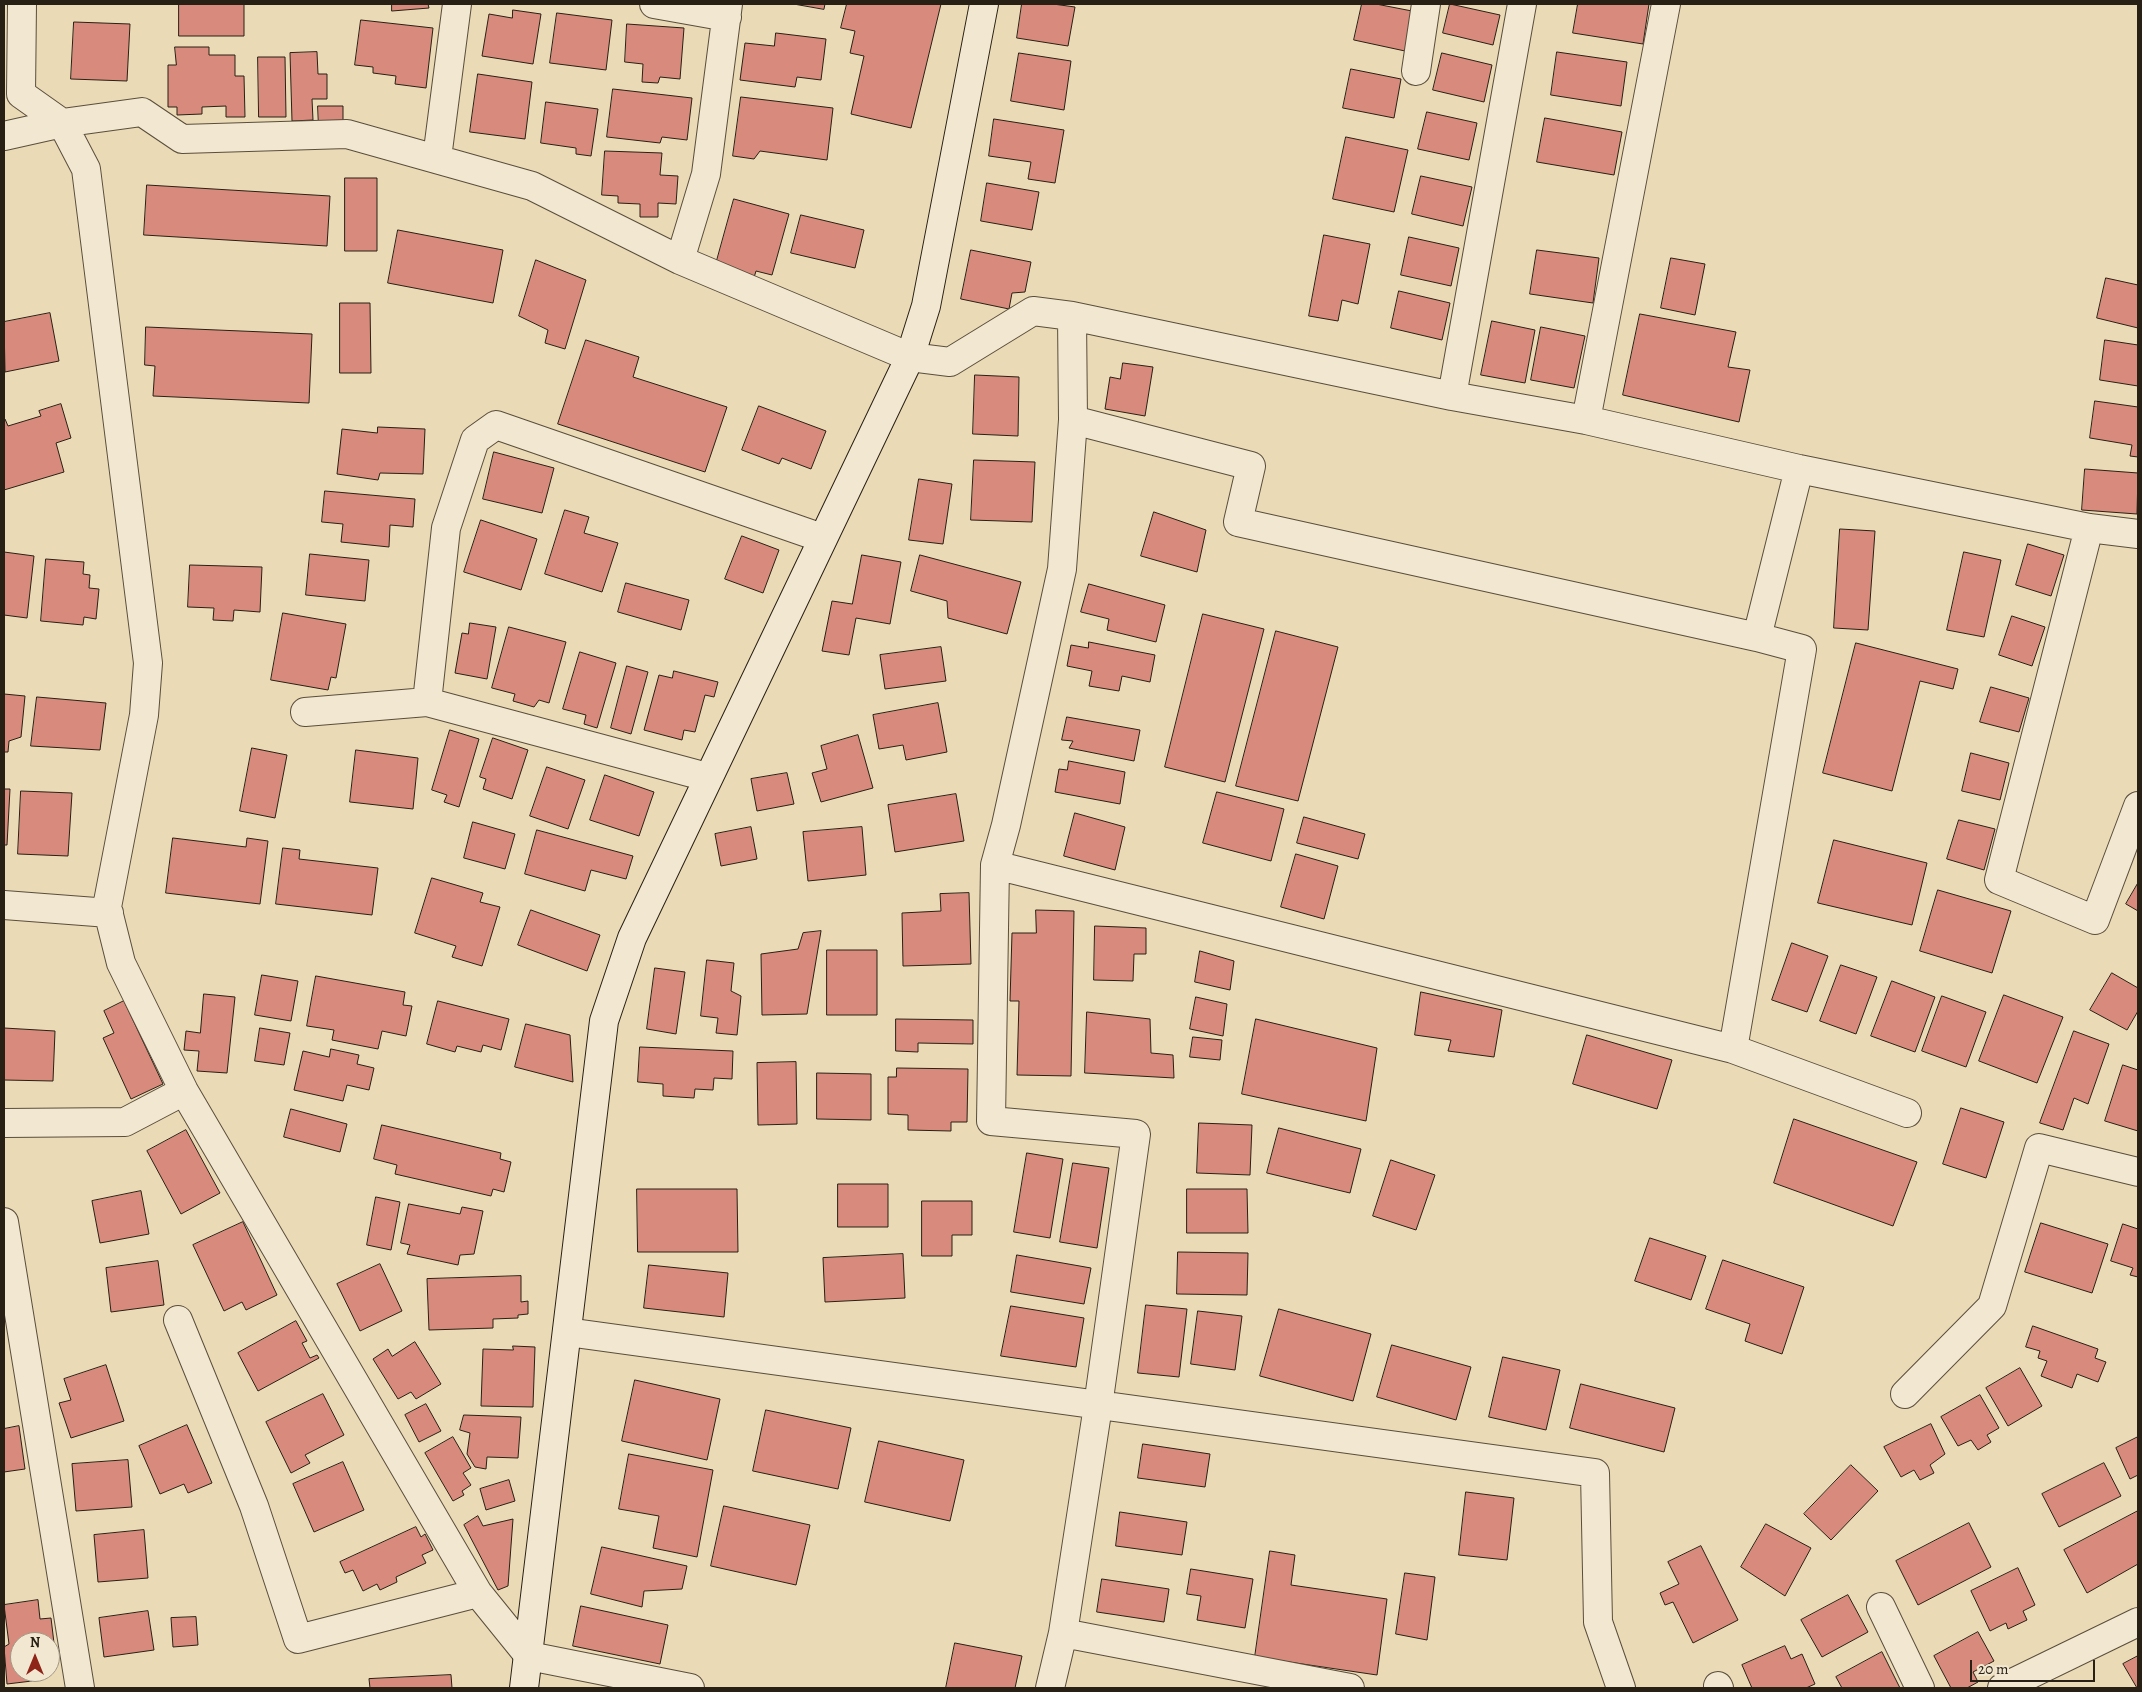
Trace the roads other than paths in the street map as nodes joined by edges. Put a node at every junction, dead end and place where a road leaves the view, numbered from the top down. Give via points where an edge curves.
1 (22, 4) edge
2 (457, 4) edge
3 (654, 4) edge
4 (984, 4) edge
5 (1426, 4) edge
6 (1522, 4) edge
7 (1666, 4) edge
8 (727, 10) edge
9 (1416, 71) dead end
10 (62, 123) junction
11 (4, 136) edge
12 (437, 158) junction
13 (680, 260) junction
14 (1072, 316) junction
15 (910, 357) junction
16 (1452, 396) junction
17 (1073, 420) junction
18 (1586, 420) junction
19 (1799, 469) junction
20 (2089, 528) junction
21 (2138, 534) edge
22 (822, 538) junction
23 (1757, 637) junction
24 (427, 702) junction
25 (305, 712) dead end
26 (707, 777) junction
27 (2138, 806) edge
28 (995, 866) junction
29 (4, 905) edge
30 (109, 913) junction
31 (1733, 1048) junction
32 (184, 1092) junction
33 (1907, 1113) dead end
34 (4, 1123) edge
35 (2138, 1172) edge
36 (4, 1222) edge
37 (178, 1320) dead end
38 (567, 1332) junction
39 (1905, 1394) dead end
40 (1098, 1406) junction
41 (478, 1594) junction
42 (1881, 1607) dead end
43 (2138, 1622) edge
44 (1063, 1633) junction
45 (529, 1656) junction
46 (80, 1688) edge
47 (524, 1688) edge
48 (690, 1688) edge
49 (1050, 1688) edge
50 (1350, 1688) edge
51 (1621, 1688) edge
52 (1920, 1688) edge
53 (2002, 1688) edge

1 - 10 street via 21,94
2 - 12 street
3 - 8 street
4 - 15 street via 926,306
5 - 9 street
6 - 16 street
7 - 18 street
8 - 13 street via 706,174
10 - 11 street
10 - 12 street via 142,112 182,139 347,134
10 - 30 street via 86,169 148,663 144,715 107,907
12 - 13 street via 532,186
13 - 15 street
14 - 15 street via 1033,311 950,362
14 - 16 street
14 - 17 street
15 - 22 street
16 - 18 street
17 - 23 street via 1251,466 1238,522
17 - 28 street via 1062,569
18 - 19 street
19 - 20 street
19 - 23 street
20 - 21 street
20 - 27 street via 1999,880 2095,920
22 - 24 street via 496,425 475,440 446,528
22 - 26 street
23 - 31 street via 1802,649
24 - 25 street
24 - 26 street
26 - 38 street via 632,938 604,1021
28 - 31 street
28 - 40 street via 991,1121 1136,1134
29 - 30 street
30 - 32 street via 122,963
31 - 33 street
32 - 34 street via 125,1122
32 - 41 street
35 - 39 street via 2039,1148 1992,1306
36 - 46 street
37 - 41 street via 254,1506 298,1638
38 - 40 street
38 - 45 street
40 - 44 street
40 - 51 street via 1595,1473 1598,1622
41 - 45 street
42 - 52 street
43 - 53 street
44 - 49 street
44 - 50 street
45 - 47 street
45 - 48 street

